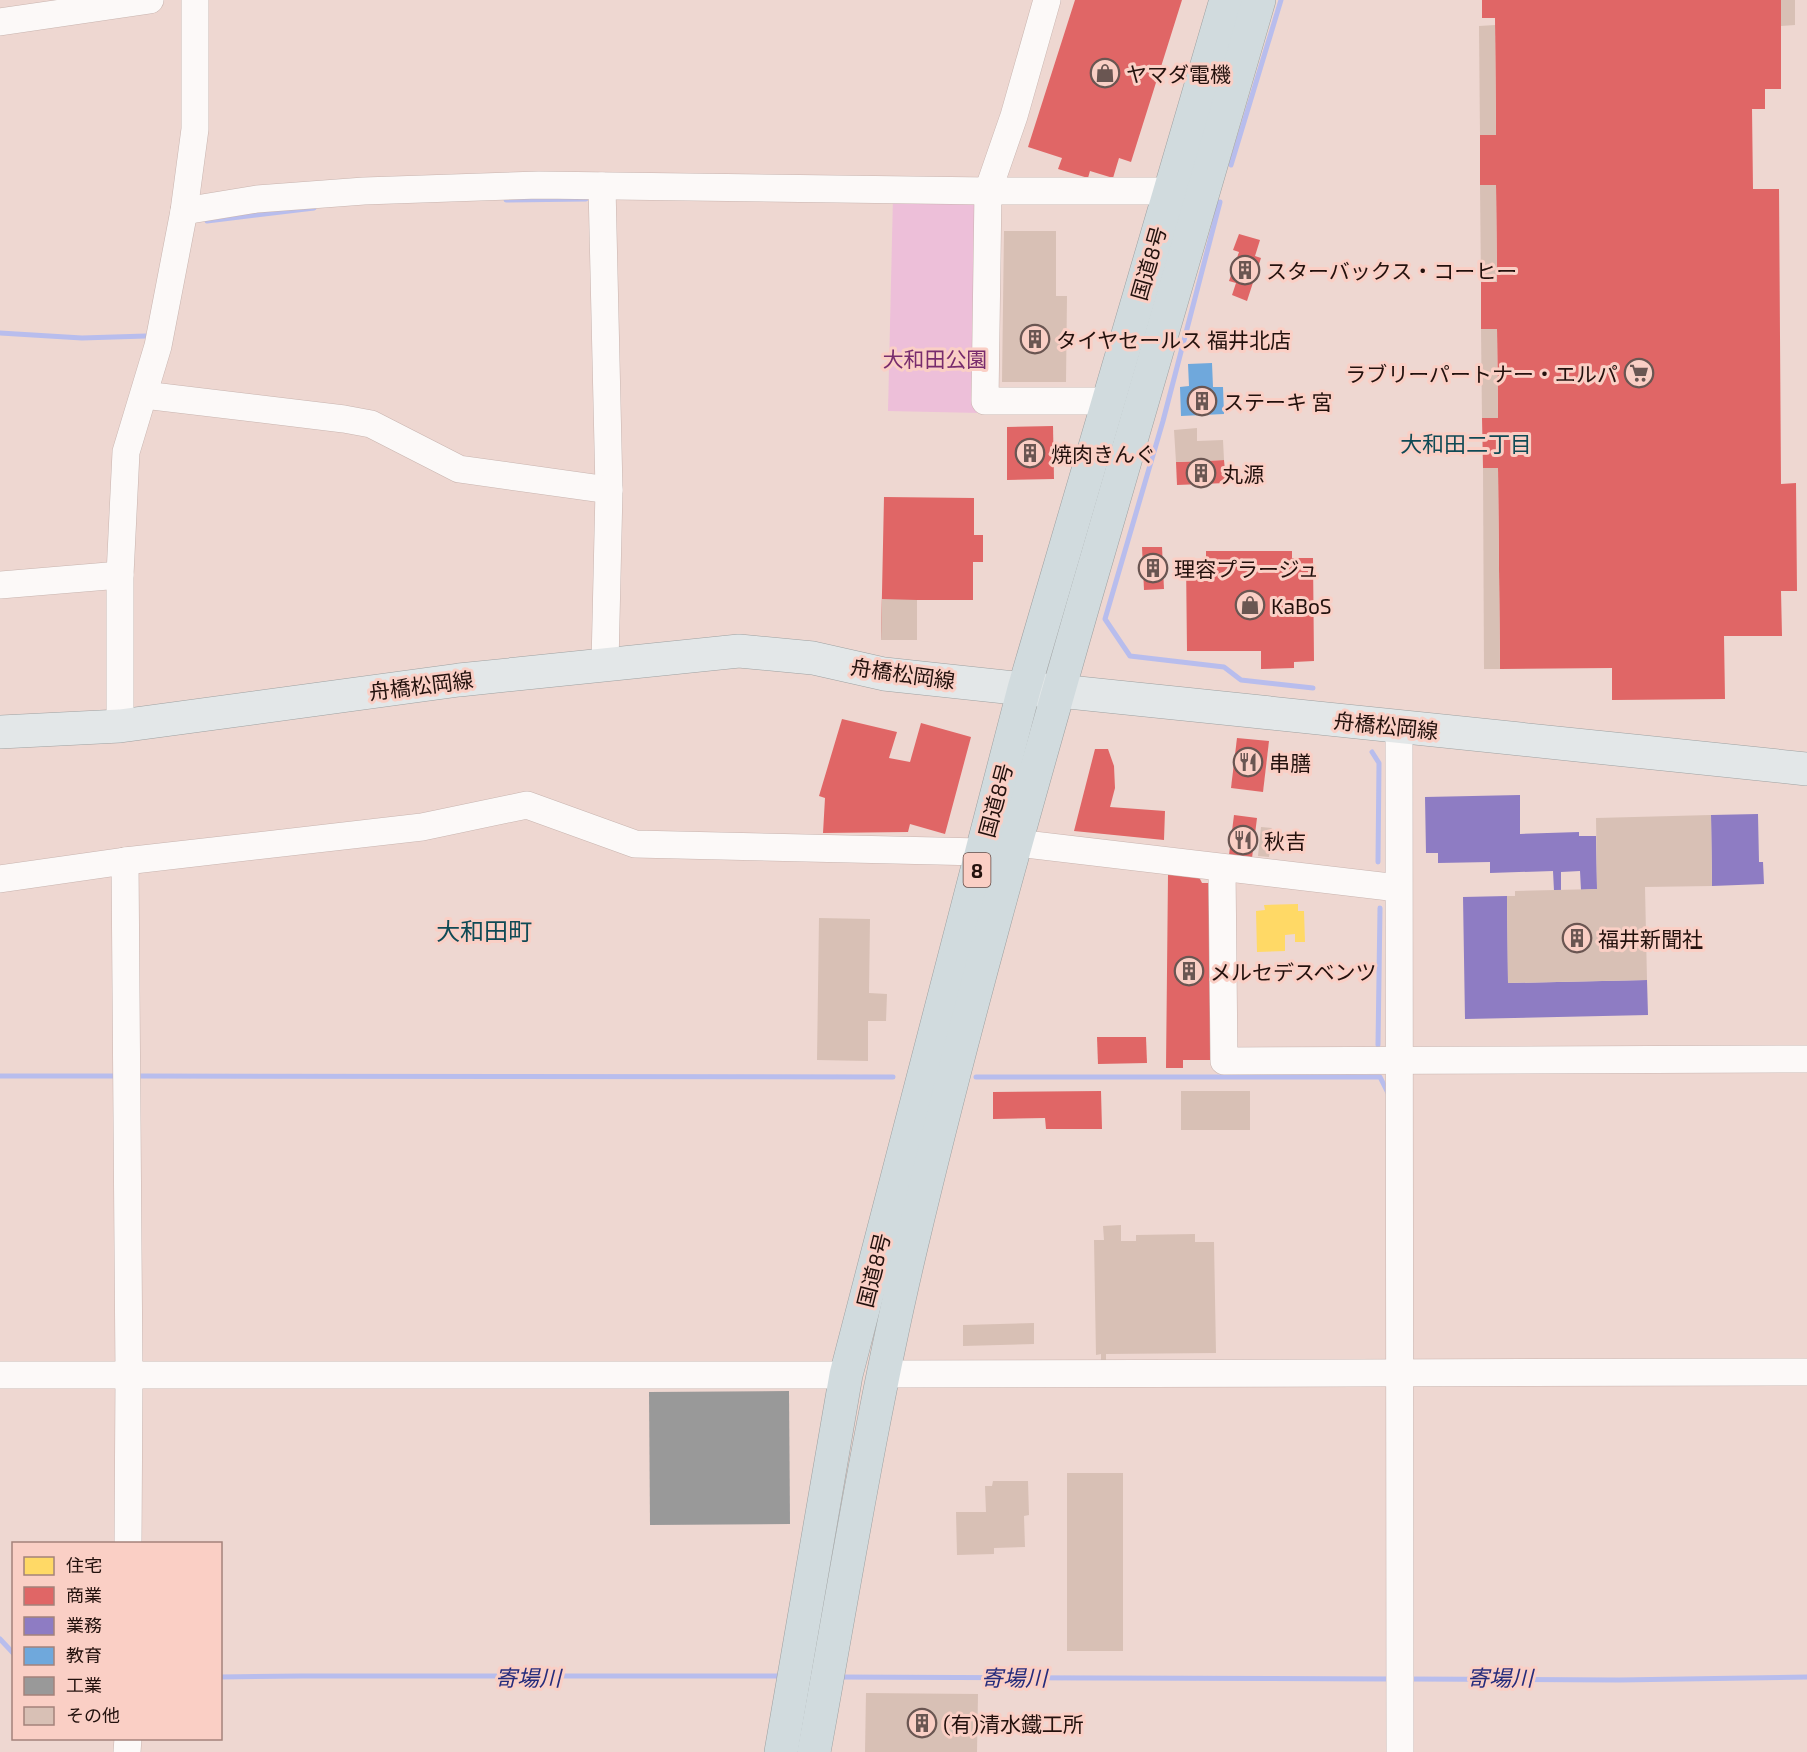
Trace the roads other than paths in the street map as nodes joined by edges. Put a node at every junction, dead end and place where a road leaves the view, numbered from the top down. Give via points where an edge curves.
1 (150, 0) edge
2 (195, 0) edge
3 (1047, 0) edge
4 (1226, 0) edge
5 (1259, 0) edge
6 (0, 22) edge
7 (602, 186) junction
8 (1169, 190) junction
9 (988, 191) junction
10 (184, 211) junction
11 (144, 395) junction
12 (1108, 400) junction
13 (609, 490) junction
14 (120, 575) junction
15 (0, 585) edge
16 (605, 664) junction
17 (1024, 689) junction
18 (1059, 691) junction
19 (120, 726) junction
20 (1399, 726) junction
21 (0, 732) edge
22 (1807, 769) edge
23 (1016, 843) junction
24 (981, 852) junction
25 (125, 861) junction
26 (1222, 868) junction
27 (0, 879) edge
28 (1398, 888) junction
29 (1807, 1059) edge
30 (1400, 1060) junction
31 (1400, 1372) junction
32 (1807, 1372) edge
33 (883, 1374) junction
34 (0, 1375) edge
35 (129, 1375) junction
36 (846, 1375) junction
37 (128, 1542) edge
38 (780, 1752) edge
39 (814, 1752) edge
40 (1400, 1752) edge

1 - 6 street
2 - 10 street via 195,129
3 - 9 street
4 - 8 highway, 国道8号 / 8
5 - 18 highway, 国道8号 / 8
7 - 9 street
7 - 10 street via 364,191 257,199
7 - 13 street
8 - 9 street
8 - 12 highway, 国道8号 / 8
9 - 12 street via 985,401
10 - 11 street via 158,346
11 - 13 street via 371,424 459,469
11 - 14 street via 126,452
12 - 17 highway, 国道8号 / 8
13 - 16 street
14 - 15 street
14 - 19 street
16 - 17 main road, 舟橋松岡線 via 739,651 813,658 884,674
16 - 19 main road, 舟橋松岡線
17 - 18 main road, 舟橋松岡線
17 - 24 highway, 国道8号 / 8
18 - 20 main road, 舟橋松岡線
18 - 23 highway, 国道8号 / 8
19 - 21 main road, 舟橋松岡線
20 - 22 main road, 舟橋松岡線
20 - 28 street
23 - 26 street
23 - 33 highway, 国道8号 / 8 via 952,1079
24 - 25 street via 635,844 527,805 422,827
24 - 36 highway, 国道8号 / 8
25 - 27 street
25 - 35 street
26 - 28 street
26 - 30 street via 1224,1061
28 - 30 street
29 - 30 street
30 - 31 street
31 - 32 street
31 - 33 street
31 - 40 street
33 - 39 highway, 国道8号 / 8
34 - 35 street
35 - 36 street
35 - 37 street
36 - 38 highway, 国道8号 / 8

